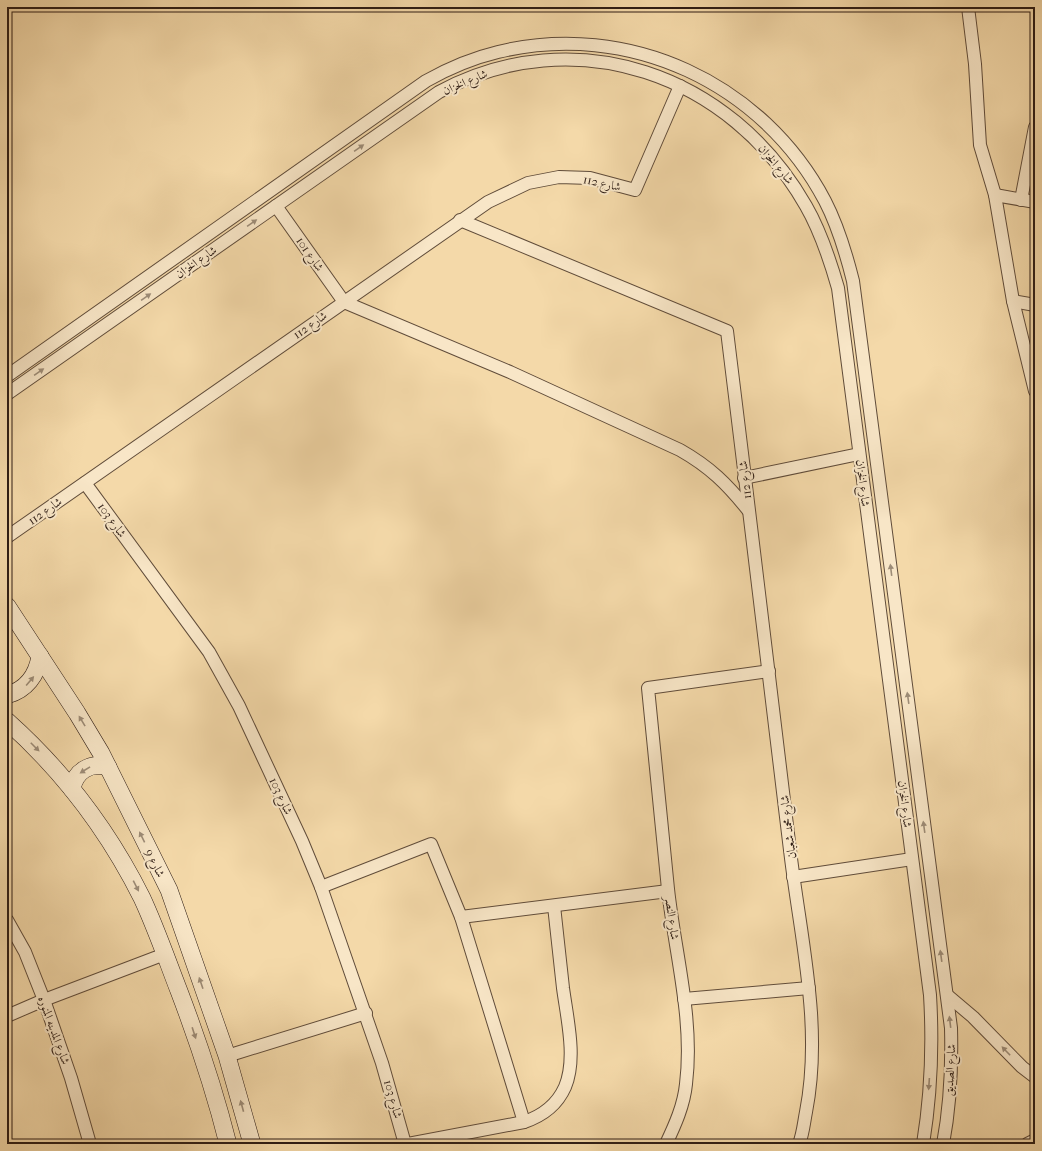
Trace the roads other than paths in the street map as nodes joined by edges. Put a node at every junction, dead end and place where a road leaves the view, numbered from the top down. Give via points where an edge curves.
1 (968, 7) edge
2 (680, 86) junction
3 (1035, 127) edge
4 (995, 195) junction
5 (1021, 200) junction
6 (1035, 202) edge
7 (276, 206) junction
8 (460, 220) junction
9 (206, 236) junction
10 (215, 249) junction
11 (1013, 301) junction
12 (344, 302) junction
13 (1035, 305) edge
14 (7, 376) edge
15 (1035, 391) edge
16 (7, 394) edge
17 (859, 454) junction
18 (744, 478) junction
19 (85, 482) junction
20 (748, 510) junction
21 (7, 537) edge
22 (7, 606) edge
23 (896, 611) junction
24 (880, 615) junction
25 (40, 656) junction
26 (769, 671) junction
27 (7, 695) edge
28 (7, 721) edge
29 (108, 766) junction
30 (72, 789) junction
31 (912, 859) junction
32 (793, 877) junction
33 (321, 887) junction
34 (668, 891) junction
35 (554, 906) junction
36 (461, 917) junction
37 (7, 920) edge
38 (165, 954) junction
39 (809, 988) junction
40 (947, 995) junction
41 (684, 999) junction
42 (44, 1000) junction
43 (366, 1013) junction
44 (7, 1016) edge
45 (932, 1045) joint
46 (227, 1056) junction
47 (1035, 1072) edge
48 (1035, 1077) edge
49 (524, 1122) junction
50 (1035, 1140) edge
51 (90, 1144) edge
52 (228, 1144) edge
53 (252, 1144) edge
54 (407, 1144) edge
55 (666, 1144) edge
56 (799, 1144) edge
57 (923, 1144) edge
58 (942, 1144) edge
59 (1027, 1144) edge

1 - 4 street via 975,64 980,145
7 -> 2 street, شارع الخزان via 439,92 486,71 520,63 555,59 590,60 625,66
2 - 8 street, شارع 112 via 635,190 590,178 559,178 528,183 488,202
2 - 17 street, شارع الخزان via 719,110 754,138 791,182 817,226 838,288
3 - 5 street
4 - 5 street
4 - 11 street
5 - 6 street
10 -> 7 street, شارع الخزان
7 - 12 street, شارع 101
8 - 12 street, شارع 112
8 - 18 street, شارع 112 via 727,331
9 - 10 street
9 - 14 street, شارع الخزان
23 -> 9 street, شارع الخزان via 853,281 842,240 825,202 790,149 761,118 709,80 653,57 595,45 536,45 479,57 426,81
16 -> 10 street, شارع الخزان
11 - 13 street
11 - 15 street
12 - 19 street, شارع 112
12 - 20 street via 510,372 680,450 719,478
17 - 18 street
17 - 24 street, شارع الخزان
18 - 20 street, شارع 112
19 - 21 street, شارع 112
19 - 33 street, شارع 103 via 208,652 239,706
20 - 26 street, شارع محمد شعبان
22 - 25 main road, شارع 9
23 - 24 street
40 -> 23 street, شارع الخزان
24 - 31 street, شارع الخزان
27 -> 25 main road via 18,691 29,682 37,670
29 -> 25 main road, شارع 9
26 - 32 street, شارع محمد شعبان
26 - 34 street, شارع النصر via 648,688
28 -> 30 main road via 43,755
29 -> 30 main road via 97,765 82,770 75,778
46 -> 29 main road, شارع 9 via 168,890
30 -> 38 main road via 98,823 129,873
31 - 32 street
31 - 45 street, شارع الخزان via 930,995
32 - 39 street, شارع محمد شعبان
33 - 36 street via 431,844
33 - 43 street, شارع 103
34 - 35 street
34 - 41 street, شارع النصر
35 - 36 street
35 - 49 street via 571,1060 565,1087 558,1099 537,1117
36 - 49 street
37 - 42 street, شارع المدينه المنوره via 25,952
38 - 42 street
38 -> 52 main road via 209,1076
39 - 41 street
39 - 56 street, شارع محمد شعبان via 812,1047 810,1092
48 -> 40 street
58 -> 40 street, شارع الصديق via 947,1115 951,1045
41 - 55 street, شارع النصر via 689,1048 686,1086 677,1123
42 - 44 street
42 - 51 street, شارع المدينه المنوره
43 - 46 street
43 - 54 street, شارع 103
45 -> 57 street, شارع الصديق
53 -> 46 main road, شارع 9
47 - 48 street
49 - 54 street
50 - 59 street

